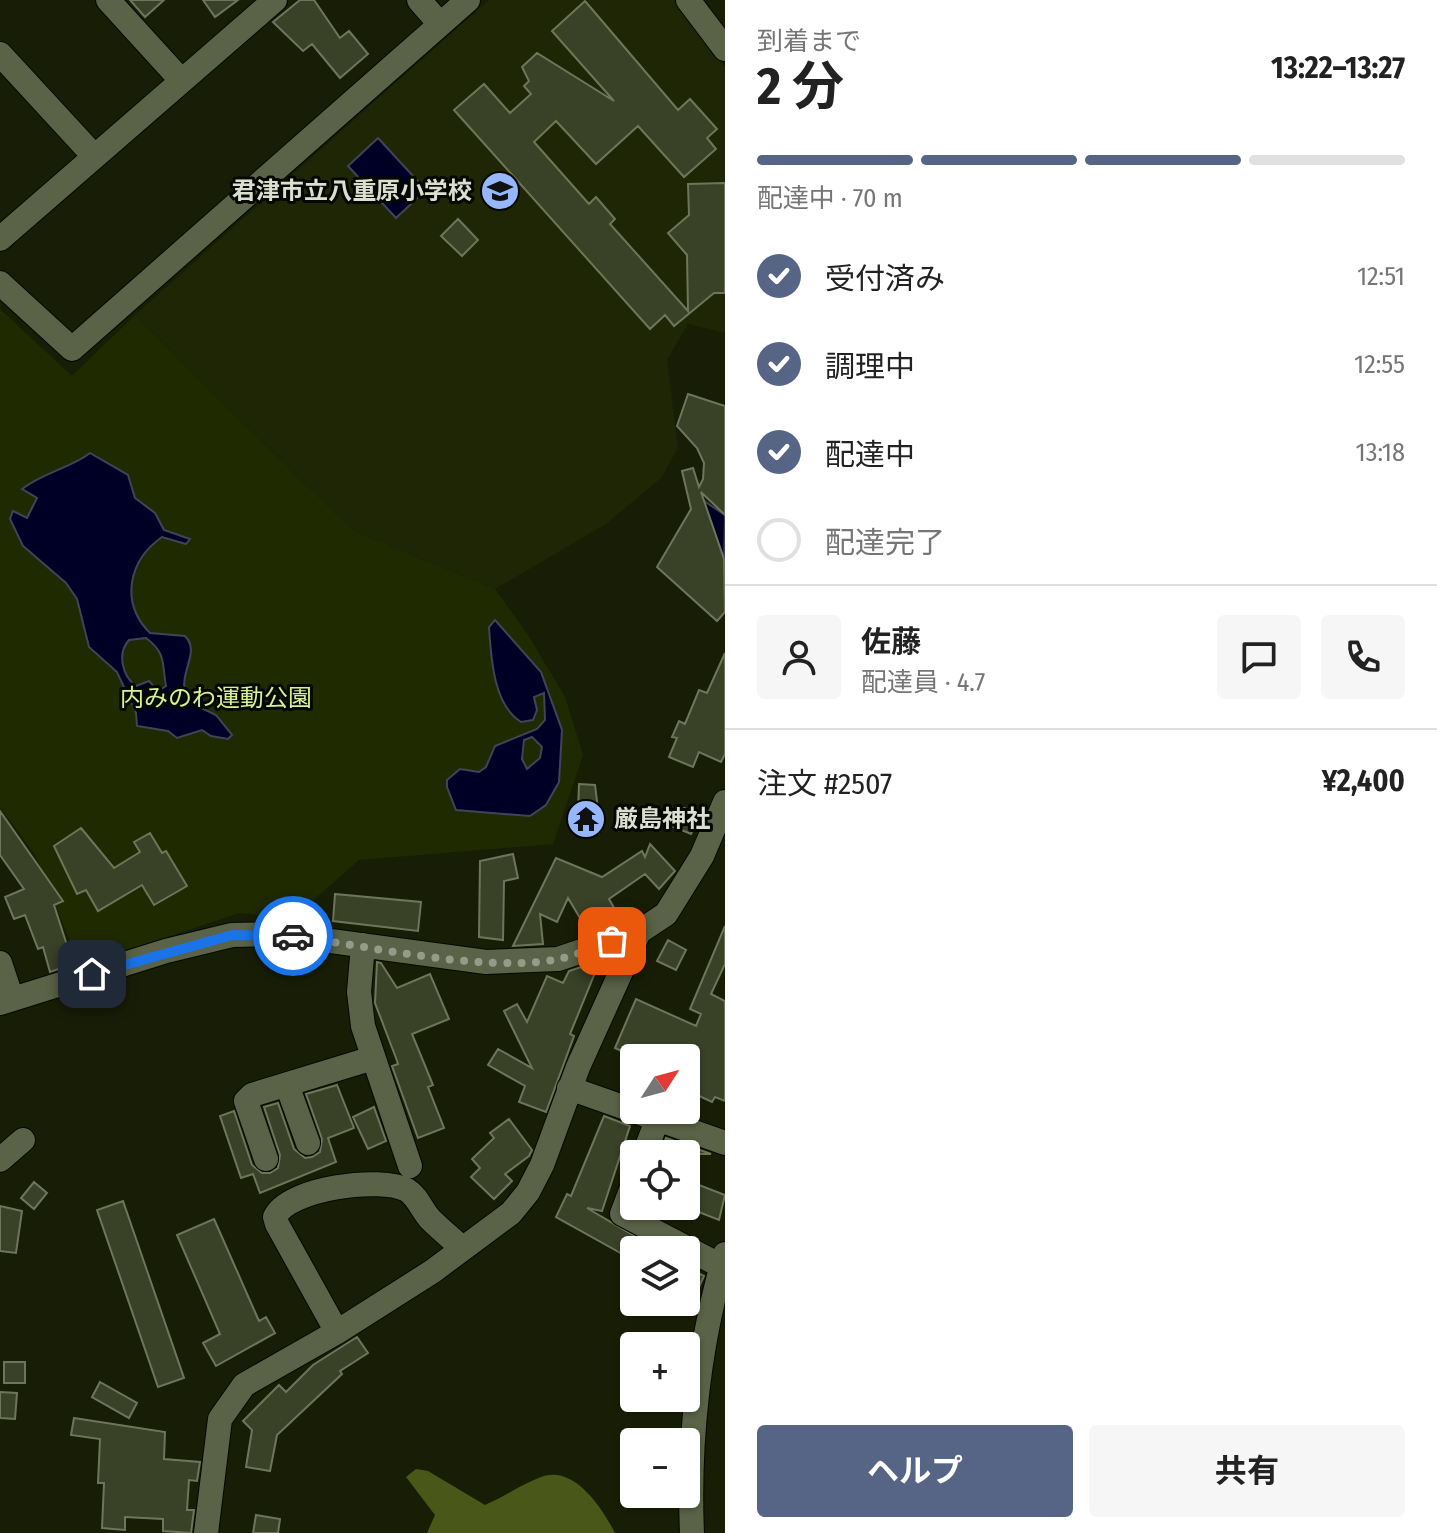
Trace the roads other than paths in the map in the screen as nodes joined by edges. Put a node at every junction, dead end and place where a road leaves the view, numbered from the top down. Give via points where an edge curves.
1 (108, 0) edge
2 (419, 0) edge
3 (468, 0) edge
4 (688, 0) edge
5 (265, 3) edge
6 (440, 24) junction
7 (725, 49) edge
8 (0, 54) edge
9 (180, 79) junction
10 (94, 156) junction
11 (0, 239) edge
12 (0, 283) edge
13 (725, 802) edge
14 (718, 834) edge
15 (639, 932) junction
16 (363, 945) junction
17 (0, 963) edge
18 (6, 1001) edge
19 (373, 1058) junction
20 (287, 1085) junction
21 (569, 1088) junction
22 (620, 1105) edge
23 (674, 1124) edge
24 (23, 1140) dead end
25 (308, 1143) dead end
26 (725, 1143) edge
27 (266, 1159) dead end
28 (0, 1160) edge
29 (410, 1166) dead end
30 (635, 1220) edge
31 (462, 1248) junction
32 (723, 1260) edge
33 (337, 1332) junction
34 (206, 1533) edge
35 (692, 1533) edge

1 - 9 street
2 - 6 street
3 - 6 street
4 - 7 street
5 - 9 street
6 - 12 street via 72,349
8 - 10 street
9 - 10 street
10 - 11 street
13 - 14 street
14 - 15 street via 666,914
15 - 16 street via 558,959 529,963
15 - 21 street
16 - 18 street via 279,934 232,935
16 - 19 street via 359,992
17 - 18 street
19 - 20 street
19 - 29 street
20 - 25 street
20 - 27 street via 246,1101
21 - 22 street
21 - 31 street via 528,1192 511,1213
23 - 26 street
24 - 28 street
30 - 32 street
31 - 33 street
31 - 33 street via 411,1192 398,1186 317,1190 286,1202 275,1217 277,1224
32 - 35 street via 698,1396
33 - 34 street via 244,1385 229,1403 220,1419

